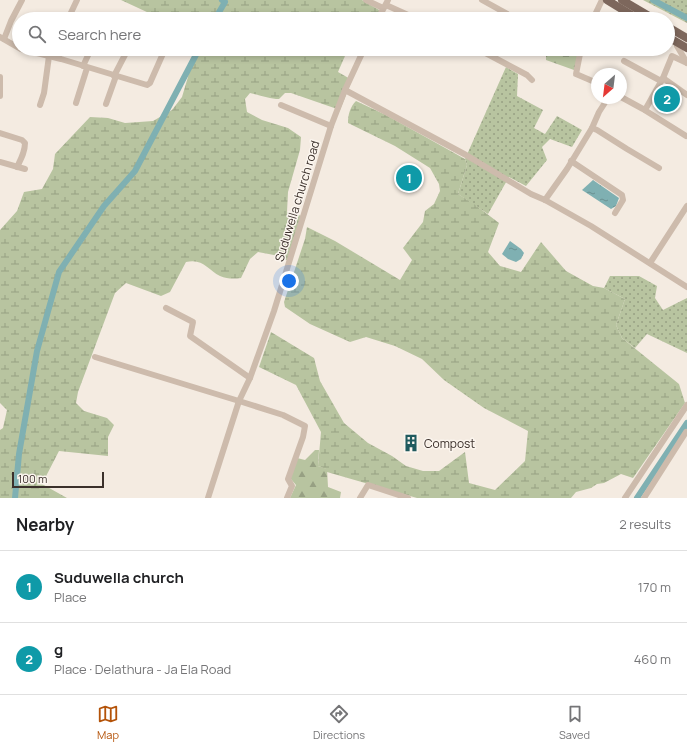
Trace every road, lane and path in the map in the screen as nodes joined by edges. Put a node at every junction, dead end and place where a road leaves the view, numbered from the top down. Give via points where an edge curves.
1 (22, 0) edge
2 (77, 0) edge
3 (366, 0) edge
4 (482, 0) edge
5 (602, 0) edge
6 (607, 0) edge
7 (622, 0) edge
8 (386, 4) edge
9 (16, 12) edge
10 (71, 12) edge
11 (403, 12) edge
12 (504, 12) edge
13 (596, 12) edge
14 (627, 12) edge
15 (642, 12) edge
16 (12, 19) edge
17 (675, 31) edge
18 (2, 38) edge
19 (687, 38) edge
20 (675, 43) edge
21 (12, 44) edge
22 (678, 45) junction
23 (687, 48) edge
24 (675, 50) edge
25 (48, 56) joint
26 (89, 56) edge
27 (125, 56) edge
28 (162, 56) edge
29 (361, 56) edge
30 (491, 56) edge
31 (580, 56) edge
32 (672, 56) joint
33 (624, 61) dead end
34 (687, 63) edge
35 (85, 67) junction
36 (115, 76) junction
37 (0, 77) edge
38 (662, 79) junction
39 (532, 80) dead end
40 (591, 80) edge
41 (345, 90) junction
42 (687, 95) edge
43 (0, 96) edge
44 (627, 100) edge
45 (76, 103) dead end
46 (106, 104) dead end
47 (604, 104) edge
48 (40, 105) dead end
49 (281, 105) dead end
50 (645, 110) junction
51 (331, 126) junction
52 (592, 128) junction
53 (0, 133) edge
54 (686, 136) edge
55 (0, 162) edge
56 (571, 162) junction
57 (17, 167) junction
58 (659, 168) dead end
59 (25, 169) dead end
60 (545, 200) junction
61 (687, 206) edge
62 (615, 212) dead end
63 (650, 263) junction
64 (687, 287) edge
65 (166, 308) dead end
66 (95, 357) dead end
67 (250, 378) junction
68 (239, 401) junction
69 (687, 405) edge
70 (686, 432) edge
71 (208, 498) edge
72 (287, 498) edge
73 (360, 498) edge
74 (408, 498) edge
75 (625, 498) edge
76 (644, 498) edge

1 - 9 street
2 - 10 street
3 - 8 street
4 - 12 street
5 - 13 street
6 - 14 main road
7 - 15 main road
8 - 11 street
16 - 18 street
17 - 19 main road
18 - 21 street
20 - 22 main road
22 - 23 main road
22 - 24 street
22 - 34 street
25 - 35 street
25 - 48 street via 44,93
26 - 35 street
27 - 36 street
28 - 36 street via 148,85
29 - 41 street, Suduwella church road
30 - 39 street
31 - 40 street via 576,74
32 - 34 street
32 - 38 street
33 - 38 street
35 - 36 street
35 - 45 street
36 - 46 street
37 - 43 street
38 - 42 street
38 - 50 street
41 - 51 street, Suduwella church road
41 - 60 street
44 - 50 street
47 - 52 street
49 - 51 street
50 - 54 street
51 - 67 street, Suduwella church road via 274,311
52 - 56 street
52 - 58 street
53 - 57 street via 25,143 23,157
55 - 57 street
56 - 60 street
56 - 62 street via 622,195
57 - 59 street
60 - 63 street
61 - 63 street
63 - 64 street
65 - 67 street via 193,322 190,336
66 - 68 street
67 - 68 street, Suduwella church road
68 - 71 street, Suduwella church road
68 - 72 street via 283,415 305,426 288,479 292,486
69 - 75 street
70 - 76 street
73 - 74 street via 368,485

